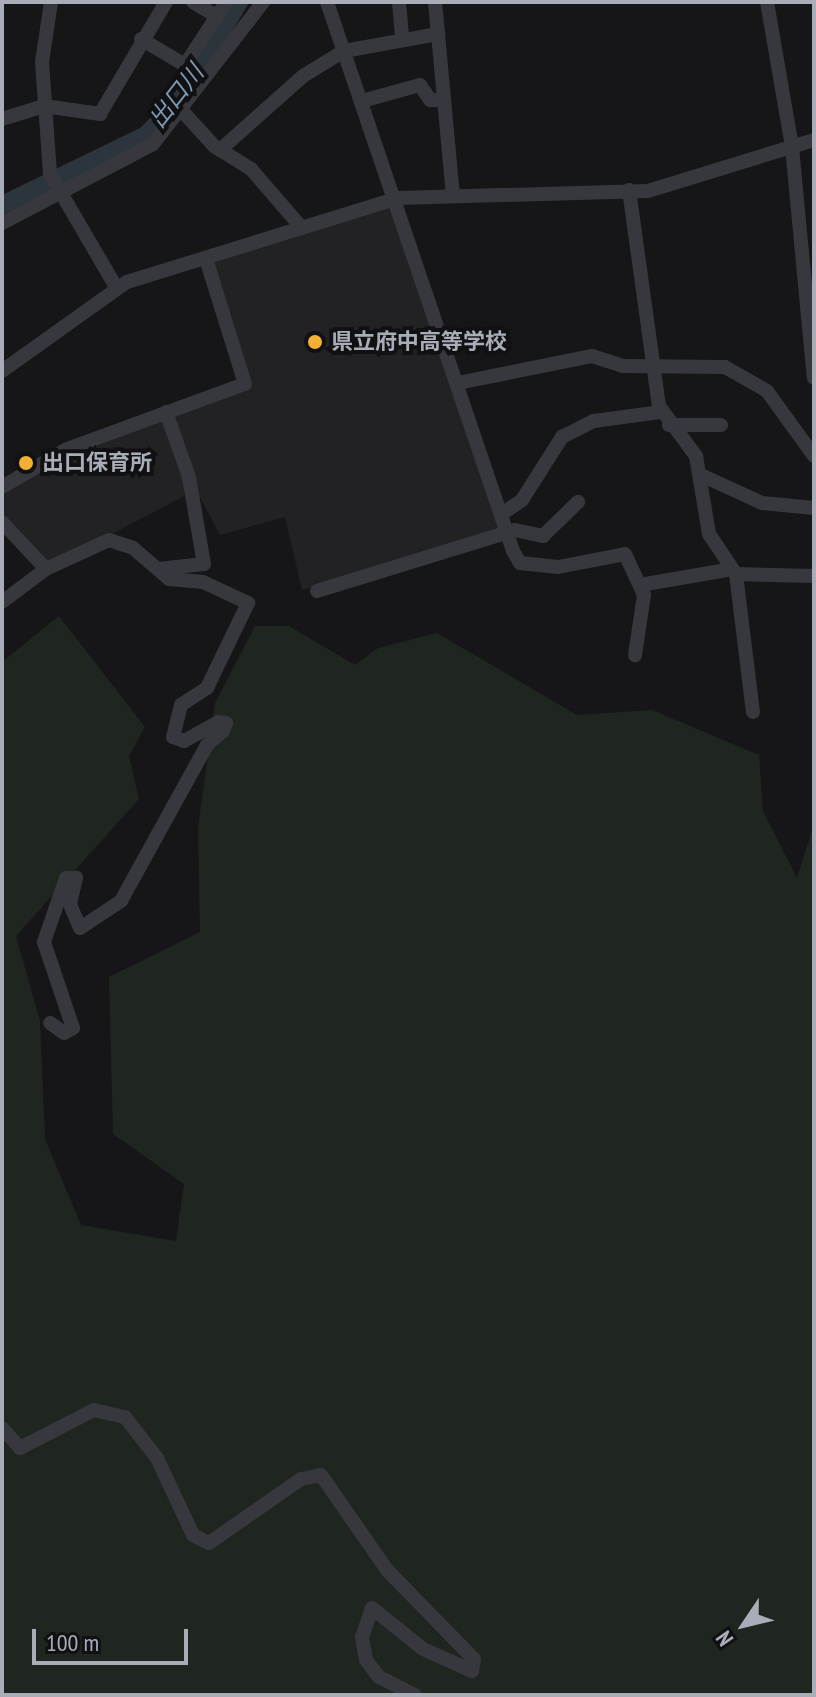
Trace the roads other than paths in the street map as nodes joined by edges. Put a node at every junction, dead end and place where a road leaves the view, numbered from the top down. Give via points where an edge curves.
1 (51, 2) edge
2 (166, 2) edge
3 (193, 2) edge
4 (226, 2) edge
5 (263, 2) edge
6 (327, 2) edge
7 (399, 2) edge
8 (435, 2) edge
9 (767, 2) edge
10 (216, 16) junction
11 (438, 34) junction
12 (402, 37) junction
13 (141, 39) junction
14 (344, 51) junction
15 (444, 100) junction
16 (362, 101) junction
17 (44, 106) junction
18 (184, 113) junction
19 (2, 119) edge
20 (814, 140) edge
21 (792, 147) junction
22 (220, 150) junction
23 (629, 190) junction
24 (65, 193) junction
25 (453, 195) junction
26 (398, 198) junction
27 (2, 223) edge
28 (302, 228) junction
29 (206, 259) junction
30 (116, 287) junction
31 (653, 366) junction
32 (2, 371) edge
33 (814, 378) edge
34 (458, 383) junction
35 (166, 412) junction
36 (665, 419) junction
37 (721, 425) dead end
38 (814, 456) edge
39 (701, 475) junction
40 (2, 487) edge
41 (578, 502) dead end
42 (814, 508) edge
43 (503, 513) junction
44 (2, 522) edge
45 (508, 532) junction
46 (204, 564) junction
47 (46, 569) junction
48 (159, 569) junction
49 (731, 572) junction
50 (814, 575) edge
51 (203, 582) junction
52 (640, 585) junction
53 (317, 591) dead end
54 (2, 602) edge
55 (635, 655) dead end
56 (753, 712) dead end
57 (50, 1023) dead end
58 (2, 1428) edge
59 (415, 1695) edge

1 - 17 street via 42,62
2 - 13 street
3 - 10 street
4 - 10 street
5 - 18 street
6 - 14 street
7 - 12 street
8 - 11 street
9 - 21 street
10 - 13 street via 185,65
11 - 12 street
11 - 15 street
12 - 14 street
13 - 17 street via 100,114
14 - 16 street
14 - 22 street via 303,76
15 - 16 street via 430,100 420,85
15 - 25 street
16 - 26 street
17 - 19 street
17 - 24 street via 50,174
18 - 22 street
18 - 24 street via 153,144
20 - 21 street
21 - 23 street via 660,188
21 - 33 street
22 - 28 street via 251,169
23 - 25 street
23 - 31 street
24 - 27 street
24 - 30 street
25 - 26 street
26 - 28 street
26 - 34 street
28 - 29 street
29 - 30 street
29 - 35 street via 245,384
30 - 32 street
31 - 34 street via 592,356
31 - 36 street
31 - 38 street via 702,362 747,377 767,391
34 - 43 street
35 - 40 street via 67,449
35 - 46 street via 189,477
36 - 37 street
36 - 39 street via 696,456
36 - 43 street via 594,421 562,437 522,500
39 - 42 street via 762,503
39 - 49 street via 709,534
41 - 45 street via 543,536
43 - 45 street
44 - 47 street
45 - 52 street via 520,563 558,567 625,554
45 - 53 street
46 - 48 street
46 - 51 street
47 - 48 street via 109,540
47 - 54 street
48 - 51 street via 169,579
49 - 50 street
49 - 52 street
49 - 56 street via 754,674
51 - 57 street via 248,603 249,612 207,688 181,705 173,737 184,741 226,723 121,901 92,926 73,924 77,884 66,878 44,942 73,1028 64,1033
52 - 55 street
58 - 59 street via 20,1448 94,1410 125,1417 157,1458 193,1535 209,1543 301,1479 321,1475 387,1570 474,1659 472,1671 423,1649 372,1608 362,1637 366,1660 386,1682

